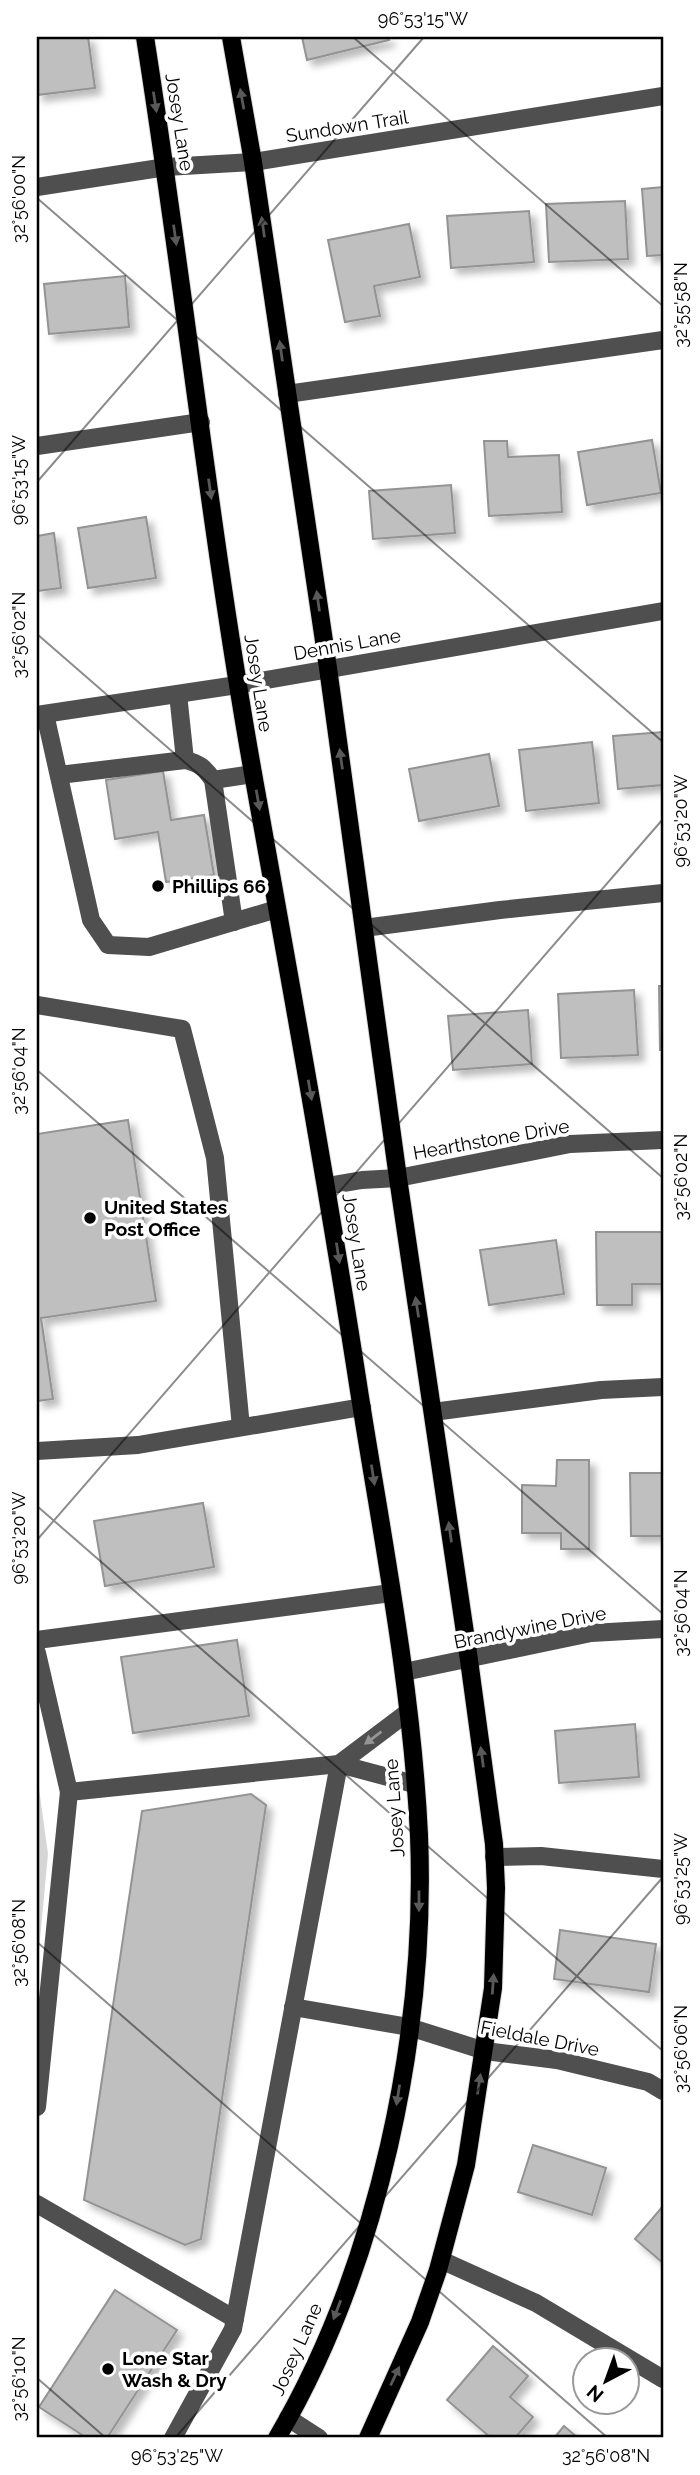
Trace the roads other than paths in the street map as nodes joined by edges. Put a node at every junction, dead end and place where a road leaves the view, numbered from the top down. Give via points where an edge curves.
1 (145, 37) edge
2 (231, 37) edge
3 (663, 96) edge
4 (253, 162) junction
5 (166, 167) junction
6 (37, 187) edge
7 (663, 340) edge
8 (287, 394) junction
9 (201, 422) junction
10 (37, 446) edge
11 (663, 611) edge
12 (328, 668) junction
13 (237, 685) junction
14 (178, 694) junction
15 (41, 715) edge
16 (185, 760) junction
17 (253, 774) junction
18 (59, 775) junction
19 (213, 780) junction
20 (663, 893) edge
21 (278, 909) junction
22 (234, 922) junction
23 (364, 929) junction
24 (37, 1005) edge
25 (663, 1140) edge
26 (398, 1178) junction
27 (327, 1186) junction
28 (663, 1387) edge
29 (362, 1407) junction
30 (433, 1412) junction
31 (242, 1427) junction
32 (37, 1451) edge
33 (391, 1593) junction
34 (663, 1629) edge
35 (37, 1640) edge
36 (37, 1653) edge
37 (469, 1660) junction
38 (404, 1672) junction
39 (408, 1712) junction
40 (339, 1765) junction
41 (414, 1784) junction
42 (69, 1792) junction
43 (494, 1857) junction
44 (663, 1869) edge
45 (293, 2007) junction
46 (409, 2027) junction
47 (485, 2051) junction
48 (663, 2091) edge
49 (37, 2107) edge
50 (37, 2204) edge
51 (440, 2260) junction
52 (235, 2319) junction
53 (663, 2379) edge
54 (288, 2418) junction
55 (173, 2438) edge
56 (277, 2438) edge
57 (319, 2438) edge
58 (368, 2438) edge

1 -> 5 main road, Josey Lane
4 -> 2 main road
3 - 4 street, Sundown Trail
4 - 5 street, Sundown Trail
8 -> 4 main road
5 - 6 street, Sundown Trail
5 -> 9 main road, Josey Lane
7 - 8 street
12 -> 8 main road
9 - 10 street
9 -> 13 main road, Josey Lane
11 - 12 street, Dennis Lane
12 - 13 street, Dennis Lane
23 -> 12 main road
13 - 14 street, Dennis Lane
13 - 17 main road, Josey Lane
14 - 15 street, Dennis Lane
14 - 16 street
15 - 18 street
16 - 18 street
16 - 19 street via 206,768
17 - 19 street
17 -> 21 main road, Josey Lane
18 - 22 street via 91,920 108,945 149,947
19 - 22 street
20 - 23 street via 500,909
21 - 22 street
21 -> 27 main road, Josey Lane
23 - 26 main road
24 - 31 street via 182,1029 215,1158
25 - 26 street, Hearthstone Drive via 570,1144
26 - 27 street, Hearthstone Drive
30 -> 26 main road
27 -> 29 main road, Josey Lane
28 - 30 street via 601,1390
29 - 31 street
29 -> 33 main road, Josey Lane
37 -> 30 main road
31 - 32 street via 138,1445
33 - 35 street
33 - 38 main road, Josey Lane
34 - 37 street, Brandywine Drive via 591,1633
36 - 42 street
37 - 38 street, Brandywine Drive
43 -> 37 main road
38 - 39 main road, Josey Lane
39 -> 40 street
39 - 41 main road, Josey Lane
40 - 41 street
40 - 42 street
40 - 45 street
41 -> 46 main road, Josey Lane via 419,1927
42 - 49 street
43 - 44 street via 541,1856
47 -> 43 main road via 494,1988
45 - 46 street, Fieldale Drive
45 - 52 street
46 - 47 street, Fieldale Drive
46 -> 54 main road, Josey Lane via 388,2158 369,2221 325,2342
47 - 48 street, Fieldale Drive via 556,2060 648,2082
51 -> 47 main road via 466,2165
50 - 52 street
51 - 53 street via 536,2303
58 -> 51 main road via 421,2322
52 - 55 street
54 - 56 main road, Josey Lane
54 - 57 street

